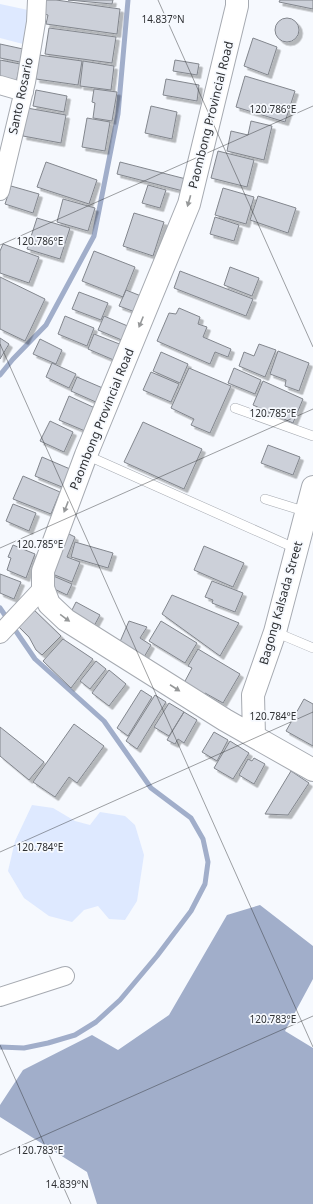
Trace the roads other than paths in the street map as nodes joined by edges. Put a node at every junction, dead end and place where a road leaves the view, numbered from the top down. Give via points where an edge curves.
1 (37, 0) edge
2 (237, 0) edge
3 (0, 85) edge
4 (24, 92) junction
5 (5, 143) edge
6 (0, 191) edge
7 (235, 408) dead end
8 (313, 436) edge
9 (86, 455) junction
10 (313, 487) edge
11 (265, 500) dead end
12 (307, 512) junction
13 (297, 549) junction
14 (43, 588) junction
15 (275, 632) junction
16 (0, 634) edge
17 (313, 648) edge
18 (253, 695) junction
19 (225, 720) junction
20 (254, 736) junction
21 (313, 770) edge
22 (65, 976) dead end
23 (0, 997) edge

1 - 4 street, Santo Rosario via 36,22
2 -> 9 main road, Paombong Provincial Road via 238,6 189,204
3 - 4 street
4 - 5 street, Santo Rosario
5 - 6 street, Santo Rosario
7 - 8 lane
9 - 13 lane
9 -> 14 main road, Paombong Provincial Road via 43,571
10 - 12 main road, Bagong Kalsada Street
11 - 12 lane
12 - 13 main road, Bagong Kalsada Street
13 - 15 main road, Bagong Kalsada Street
14 - 16 street
14 -> 19 main road, Paombong Provincial Road via 49,604 66,620
15 - 17 lane
15 - 18 main road, Bagong Kalsada Street
18 - 19 main road, Bagong Kalsada Street
18 - 20 main road, Bagong Kalsada Street
19 - 20 main road, Paombong Provincial Road
20 - 21 main road, Paombong Provincial Road
22 - 23 street

